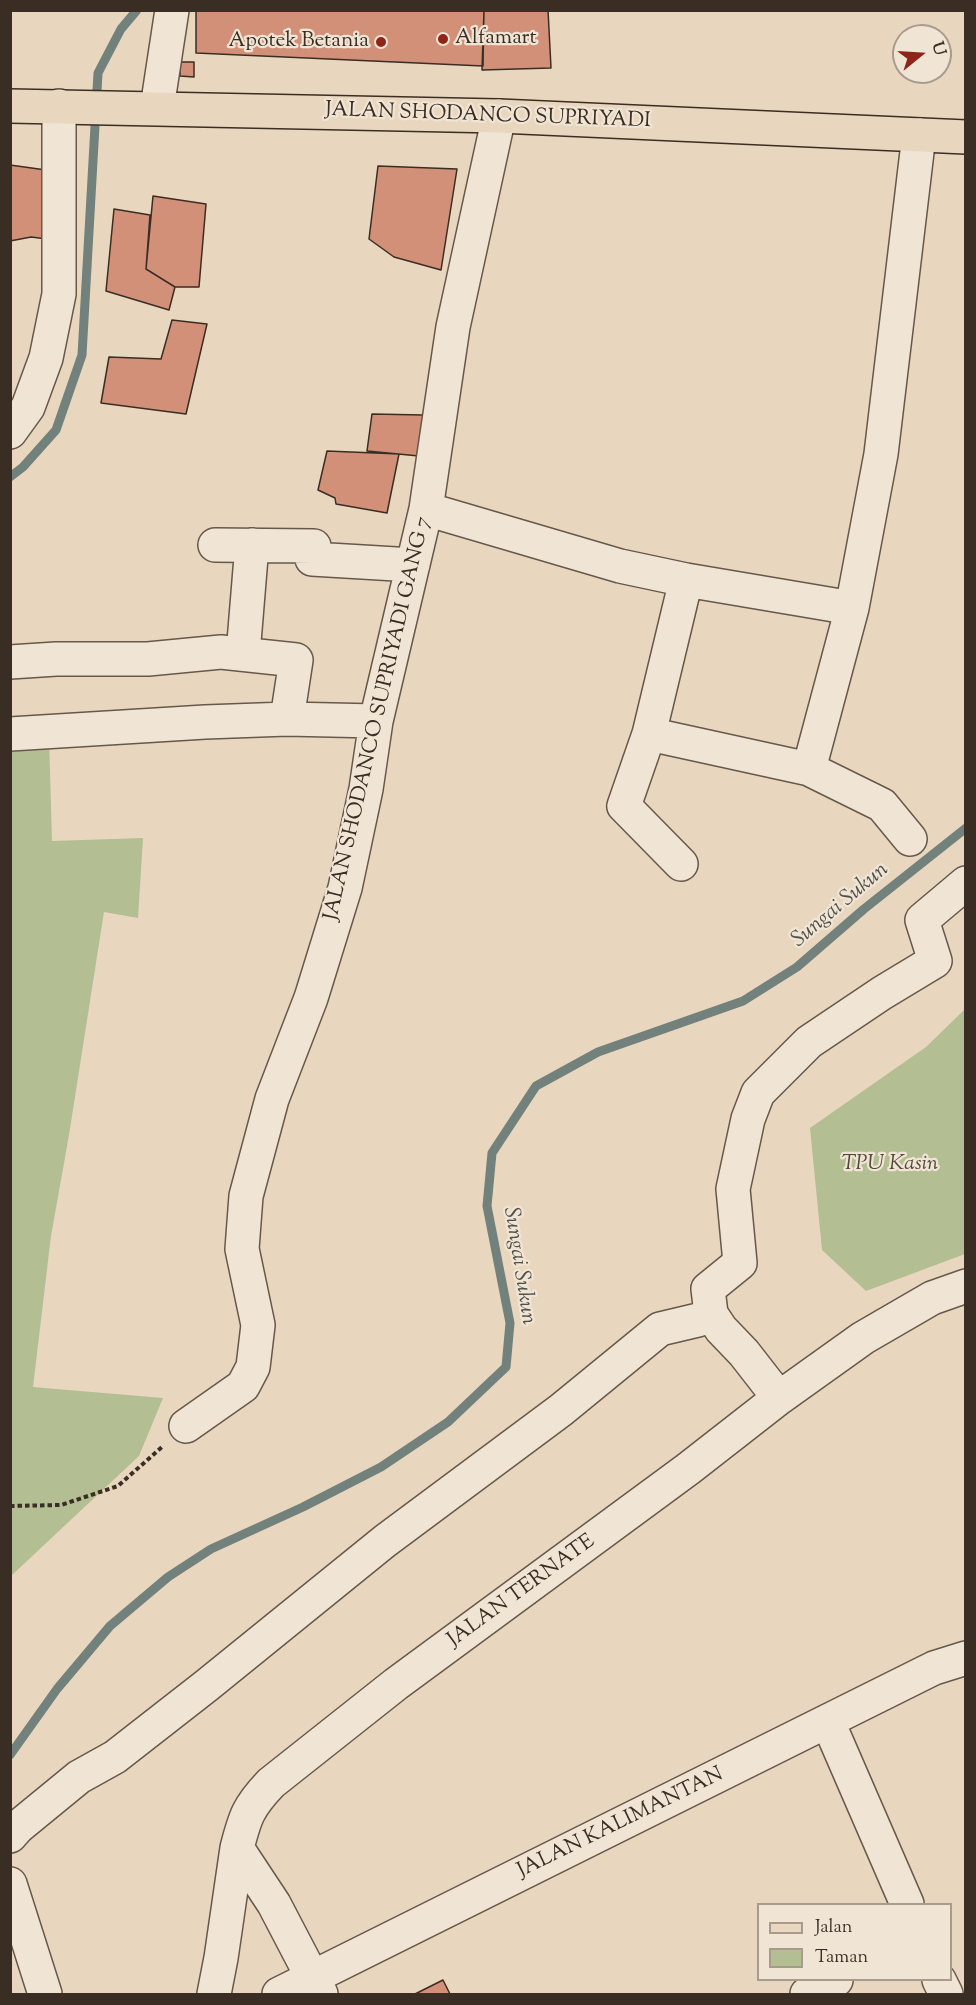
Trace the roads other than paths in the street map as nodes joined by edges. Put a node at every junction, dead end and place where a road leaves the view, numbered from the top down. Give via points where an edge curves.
1 (172, 10) edge
2 (10, 106) edge
3 (63, 106) junction
4 (143, 108) junction
5 (499, 116) junction
6 (919, 135) junction
7 (966, 137) edge
8 (10, 432) edge
9 (426, 509) junction
10 (215, 545) dead end
11 (252, 545) junction
12 (413, 565) junction
13 (686, 580) junction
14 (852, 608) junction
15 (243, 654) junction
16 (10, 662) edge
17 (287, 719) junction
18 (376, 721) junction
19 (10, 734) edge
20 (649, 734) junction
21 (809, 769) junction
22 (910, 839) dead end
23 (681, 864) dead end
24 (966, 883) edge
25 (966, 1286) edge
26 (711, 1314) junction
27 (779, 1398) junction
28 (186, 1426) road end
29 (966, 1658) edge
30 (828, 1722) junction
31 (10, 1836) edge
32 (237, 1848) junction
33 (10, 1884) edge
34 (906, 1903) edge
35 (834, 1981) edge
36 (939, 1981) edge
37 (317, 1986) edge
38 (45, 1995) edge
39 (214, 1995) edge
40 (279, 1995) edge
41 (807, 1995) edge
42 (946, 1995) edge

1 - 4 street
2 - 3 main road, JALAN SHODANCO SUPRIYADI
3 - 4 main road, JALAN SHODANCO SUPRIYADI
3 - 8 street via 59,294 46,358 28,407
4 - 5 main road, JALAN SHODANCO SUPRIYADI
5 - 6 main road, JALAN SHODANCO SUPRIYADI
5 - 9 street, JALAN SHODANCO SUPRIYADI GANG 7 via 453,327
6 - 7 main road, JALAN SHODANCO SUPRIYADI
6 - 14 street via 881,454
9 - 12 street, JALAN SHODANCO SUPRIYADI GANG 7
9 - 13 street via 620,566
10 - 11 street
11 - 12 street via 314,546 312,559
11 - 15 street
12 - 18 street, JALAN SHODANCO SUPRIYADI GANG 7
13 - 14 street
13 - 20 street
14 - 21 street
15 - 16 street
15 - 17 street via 296,660
17 - 18 street
17 - 19 street
18 - 28 street, JALAN SHODANCO SUPRIYADI GANG 7 via 345,888 311,998 272,1099 246,1196 242,1249 258,1326 253,1367 243,1386
20 - 21 street
20 - 23 street via 624,806
21 - 22 street via 882,805
24 - 26 street via 922,920 935,962 809,1042 758,1093 748,1119 733,1189 740,1263 708,1289
25 - 27 street, JALAN TERNATE via 932,1298 864,1338
26 - 27 street
26 - 31 street via 660,1329 561,1410 376,1548 197,1694 115,1757 80,1777
27 - 32 street, JALAN TERNATE via 396,1684 271,1784 254,1800 244,1817
29 - 30 street, JALAN KALIMANTAN via 934,1668
30 - 34 street
30 - 37 street, JALAN KALIMANTAN
32 - 37 street via 274,1904
32 - 39 street, JALAN TERNATE
33 - 38 street
35 - 41 street
36 - 42 street
37 - 40 street, JALAN KALIMANTAN

